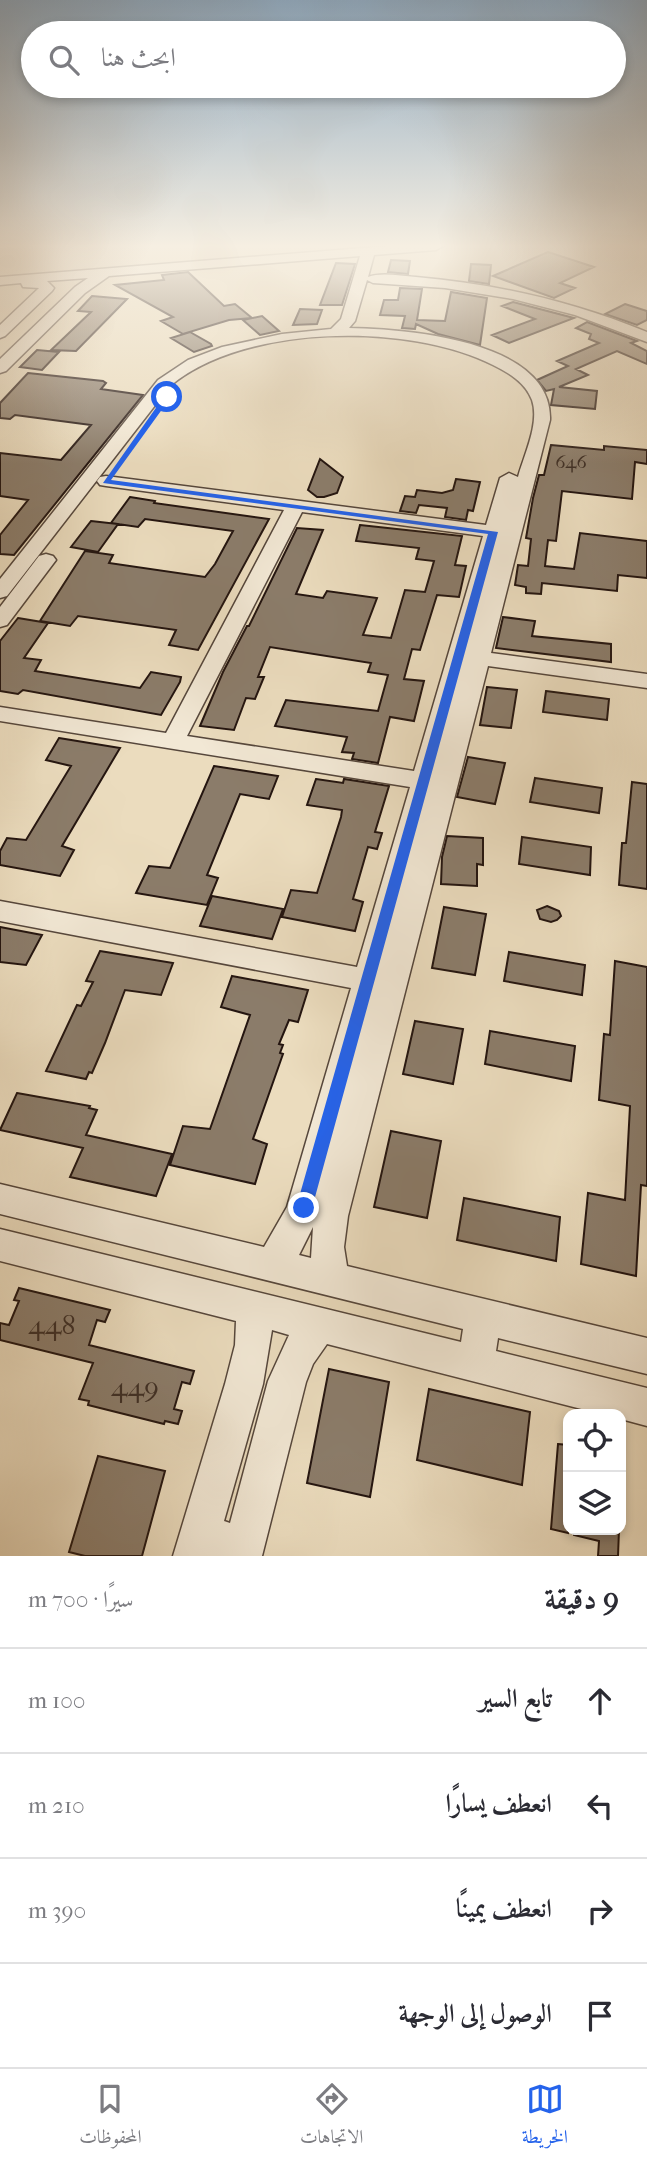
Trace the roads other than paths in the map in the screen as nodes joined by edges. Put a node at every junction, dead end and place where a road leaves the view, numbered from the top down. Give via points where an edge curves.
1 (14, 319) edge
2 (30, 319) edge
3 (50, 319) edge
4 (353, 319) edge
5 (354, 319) edge
6 (600, 319) edge
7 (351, 325) junction
8 (0, 332) edge
9 (647, 337) edge
10 (0, 348) edge
11 (485, 359) junction
12 (0, 368) edge
13 (148, 413) junction
14 (106, 481) junction
15 (295, 507) junction
16 (494, 532) junction
17 (13, 577) edge
18 (0, 621) edge
19 (478, 658) junction
20 (647, 681) edge
21 (0, 714) edge
22 (173, 741) junction
23 (424, 781) junction
24 (0, 911) edge
25 (396, 925) junction
26 (368, 980) junction
27 (0, 1199) edge
28 (0, 1245) edge
29 (272, 1265) junction
30 (332, 1279) junction
31 (255, 1311) junction
32 (484, 1316) junction
33 (319, 1325) junction
34 (647, 1356) edge
35 (475, 1364) junction
36 (647, 1407) edge
37 (197, 1545) edge
38 (242, 1552) edge

1 - 8 street
2 - 10 street
3 - 12 street
4 - 7 street
5 - 7 street
6 - 9 street
7 - 11 street via 436,340
7 - 13 street via 207,357 173,375
11 - 13 street via 396,341 330,340 274,346 200,369
11 - 16 street via 520,389 527,406
11 - 19 street via 515,370 534,387 542,416
13 - 14 street
13 - 17 street
14 - 15 street
14 - 17 street
15 - 16 street
15 - 22 street
16 - 23 street
17 - 18 street
19 - 20 street
19 - 25 street
21 - 22 street
22 - 23 street
23 - 25 street
24 - 26 street
25 - 26 street
25 - 30 street via 331,1216 327,1247
26 - 29 street via 304,1208
27 - 29 street
28 - 31 street
29 - 30 street
30 - 32 street
31 - 33 street
31 - 37 street via 247,1374
32 - 34 street
32 - 35 street
33 - 35 street
33 - 38 street via 300,1351 287,1381
35 - 36 street
37 - 38 street

